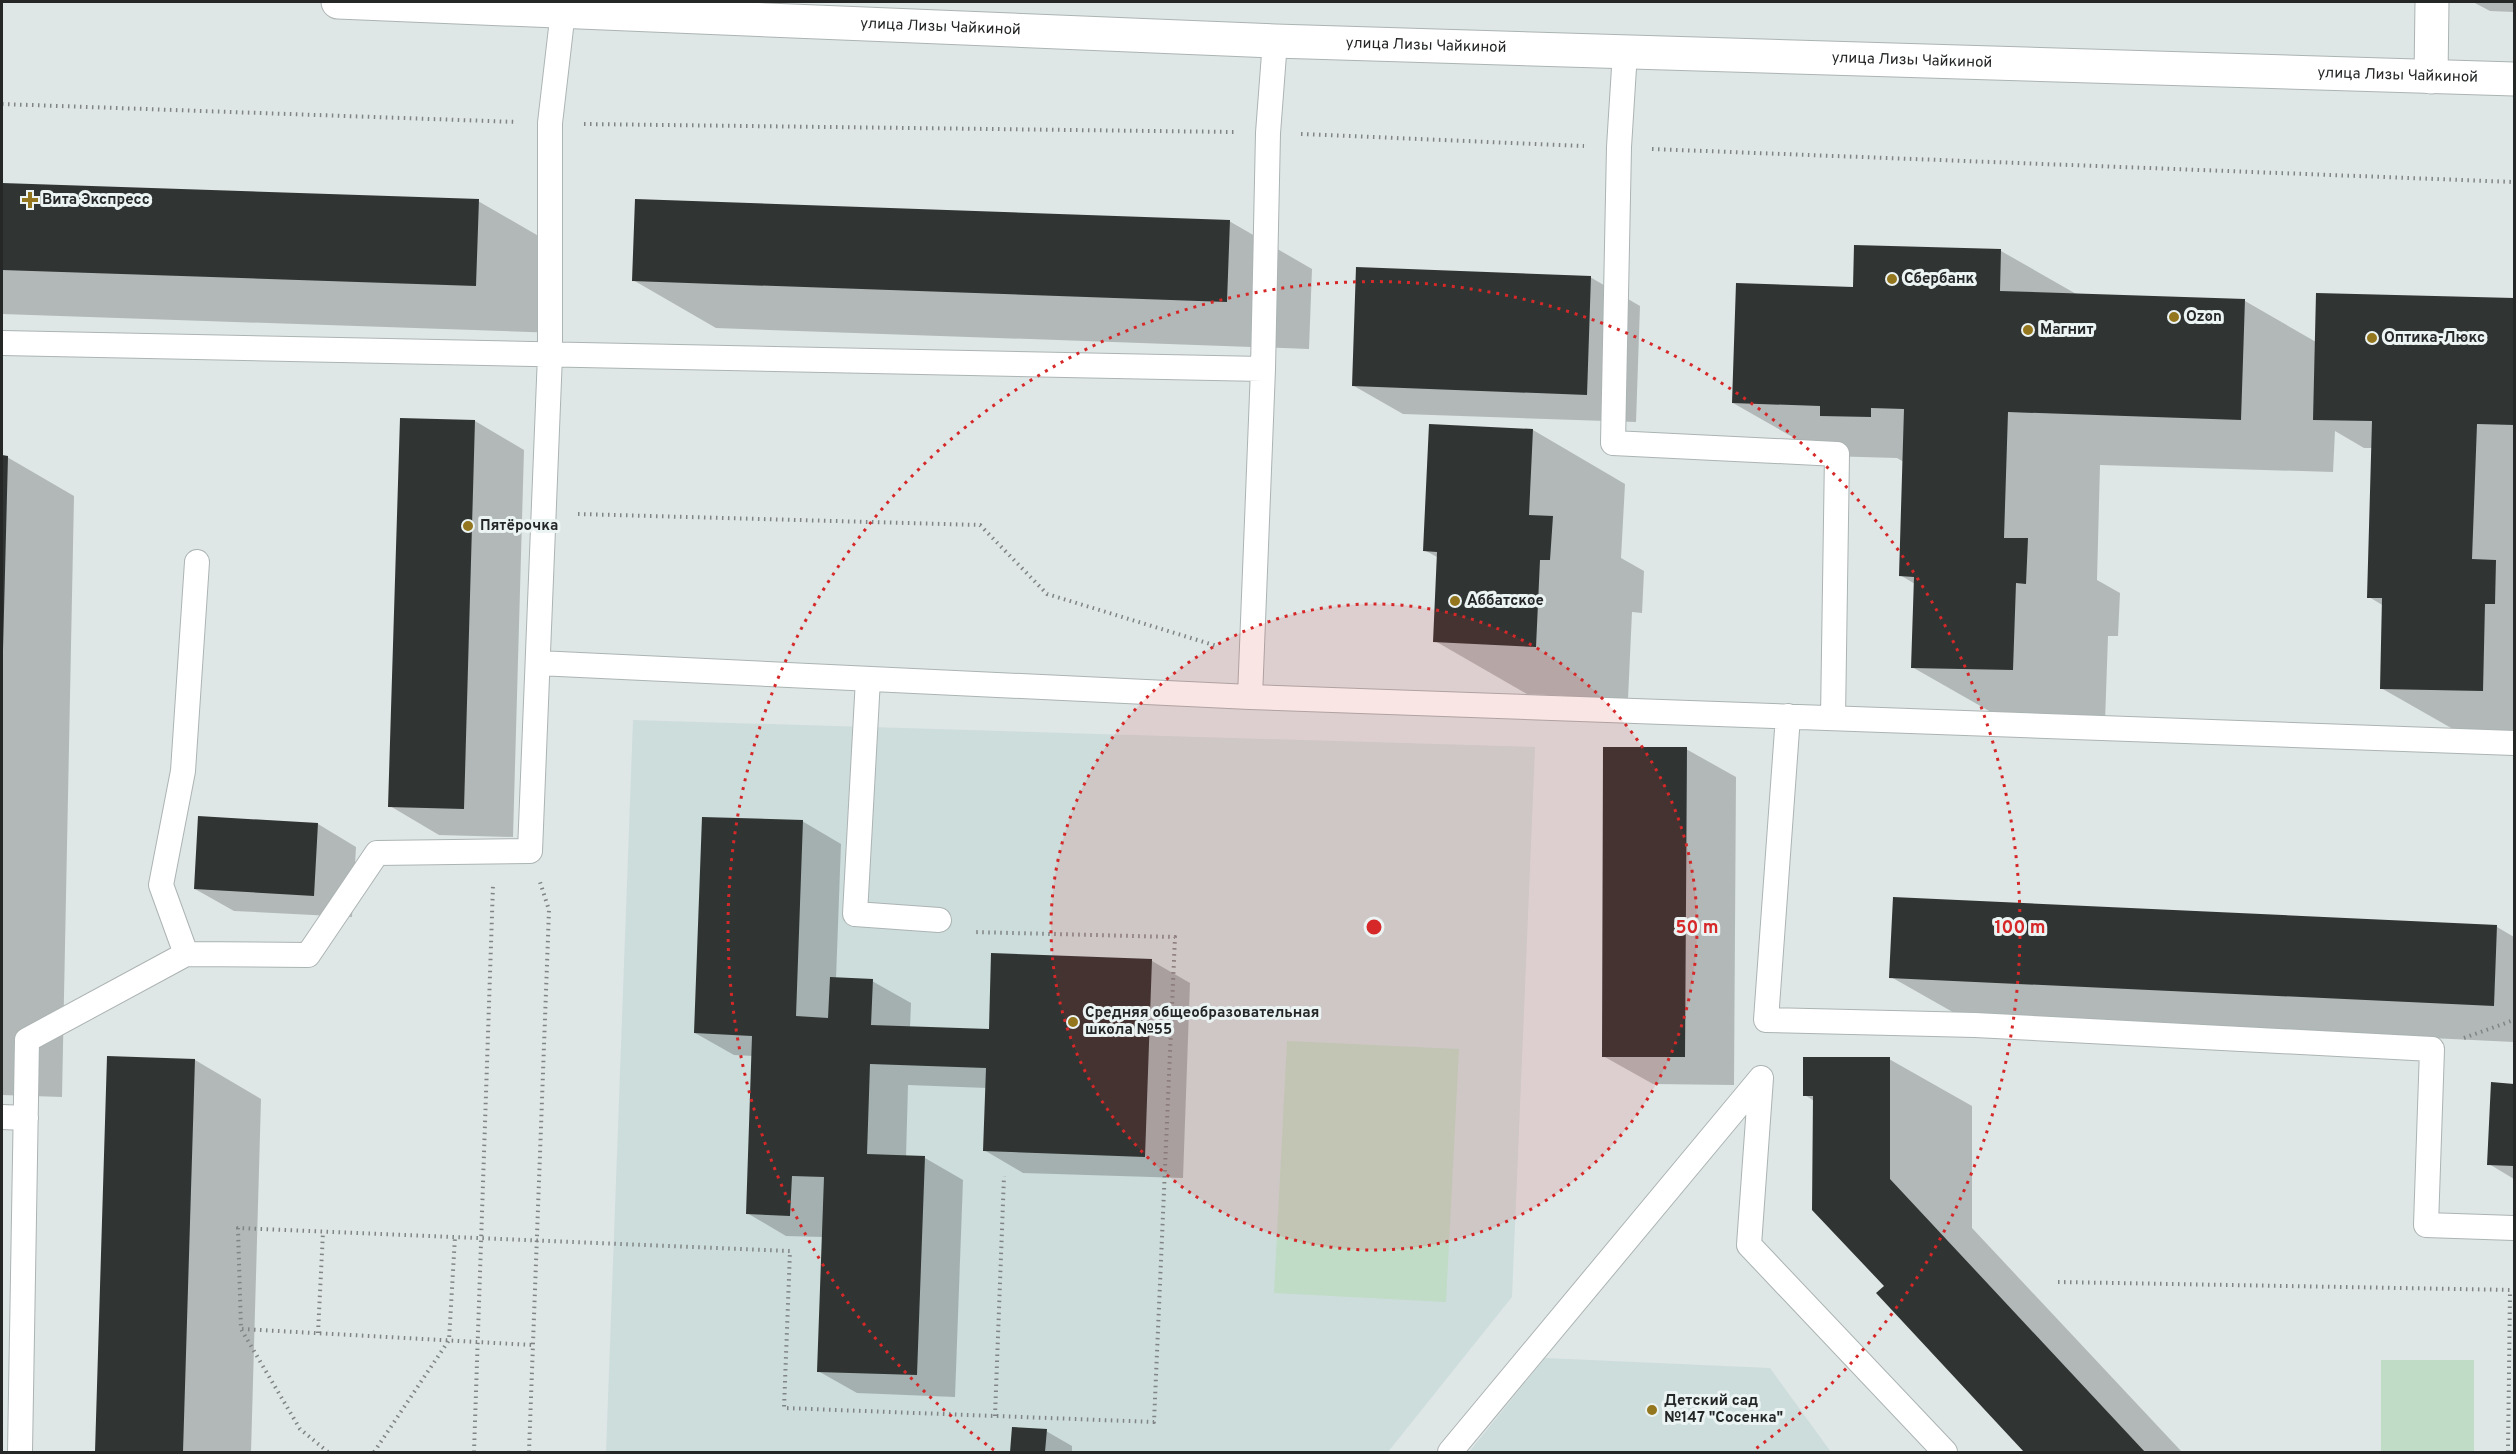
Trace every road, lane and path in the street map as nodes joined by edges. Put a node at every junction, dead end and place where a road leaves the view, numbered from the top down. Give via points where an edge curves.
1 (338, 2) edge
2 (2432, 2) edge
3 (563, 6) edge
4 (1275, 41) junction
5 (1624, 52) junction
6 (2431, 77) junction
7 (2514, 79) edge
8 (2, 343) edge
9 (550, 356) junction
10 (1263, 369) junction
11 (544, 514) junction
12 (197, 562) dead end
13 (1252, 657) junction
14 (538, 663) junction
15 (868, 679) junction
16 (1250, 697) junction
17 (1788, 716) junction
18 (1833, 718) junction
19 (2514, 743) edge
20 (494, 851) junction
21 (530, 851) junction
22 (939, 920) joint
23 (186, 954) junction
24 (2514, 1020) edge
25 (2432, 1049) junction
26 (2, 1117) edge
27 (26, 1118) junction
28 (1004, 1176) dead end
29 (2514, 1228) edge
30 (323, 1232) junction
31 (455, 1237) junction
32 (483, 1238) junction
33 (535, 1240) junction
34 (2058, 1282) dead end
35 (2512, 1290) edge
36 (241, 1329) junction
37 (318, 1333) junction
38 (449, 1340) junction
39 (479, 1342) junction
40 (532, 1345) junction
41 (995, 1416) junction
42 (20, 1452) edge
43 (328, 1452) edge
44 (374, 1452) edge
45 (474, 1452) edge
46 (529, 1452) edge
47 (1450, 1452) edge
48 (1945, 1452) edge
49 (2508, 1452) edge

1 - 3 main road, улица Лизы Чайкиной
2 - 6 main road
3 - 4 main road, улица Лизы Чайкиной
3 - 9 lane via 550,123
4 - 5 main road, улица Лизы Чайкиной
4 - 10 lane via 1268,133
5 - 6 main road, улица Лизы Чайкиной
5 - 18 lane via 1613,443 1837,454
6 - 7 main road, улица Лизы Чайкиной
8 - 9 lane
9 - 10 lane
9 - 11 lane
10 - 13 lane
11 - 13 path via 980,525 1047,594
11 - 14 lane
12 - 23 lane via 183,771 161,885
13 - 16 lane
14 - 15 lane
14 - 21 lane
15 - 16 lane
15 - 22 lane via 855,914
16 - 17 lane
17 - 18 lane
17 - 25 lane via 1766,1020 1975,1025
18 - 19 lane
20 - 21 lane
20 - 23 lane via 377,854 308,955
20 - 32 path
21 - 33 path via 549,910
22 - 41 path via 937,931 1175,937 1154,1422
23 - 27 lane via 27,1040
24 - 25 path
25 - 29 lane via 2426,1225
26 - 27 lane
27 - 42 lane
28 - 41 path
30 - 31 path
30 - 36 path via 238,1228
30 - 37 path
31 - 32 path
31 - 38 path
32 - 33 path
32 - 39 path
33 - 40 path
33 - 41 path via 790,1251 784,1408
34 - 35 path
35 - 49 path
36 - 37 path
36 - 43 path via 300,1429
37 - 38 path
38 - 39 path
38 - 44 path
39 - 40 path
39 - 45 path
40 - 46 path
47 - 48 lane via 1761,1078 1749,1245

